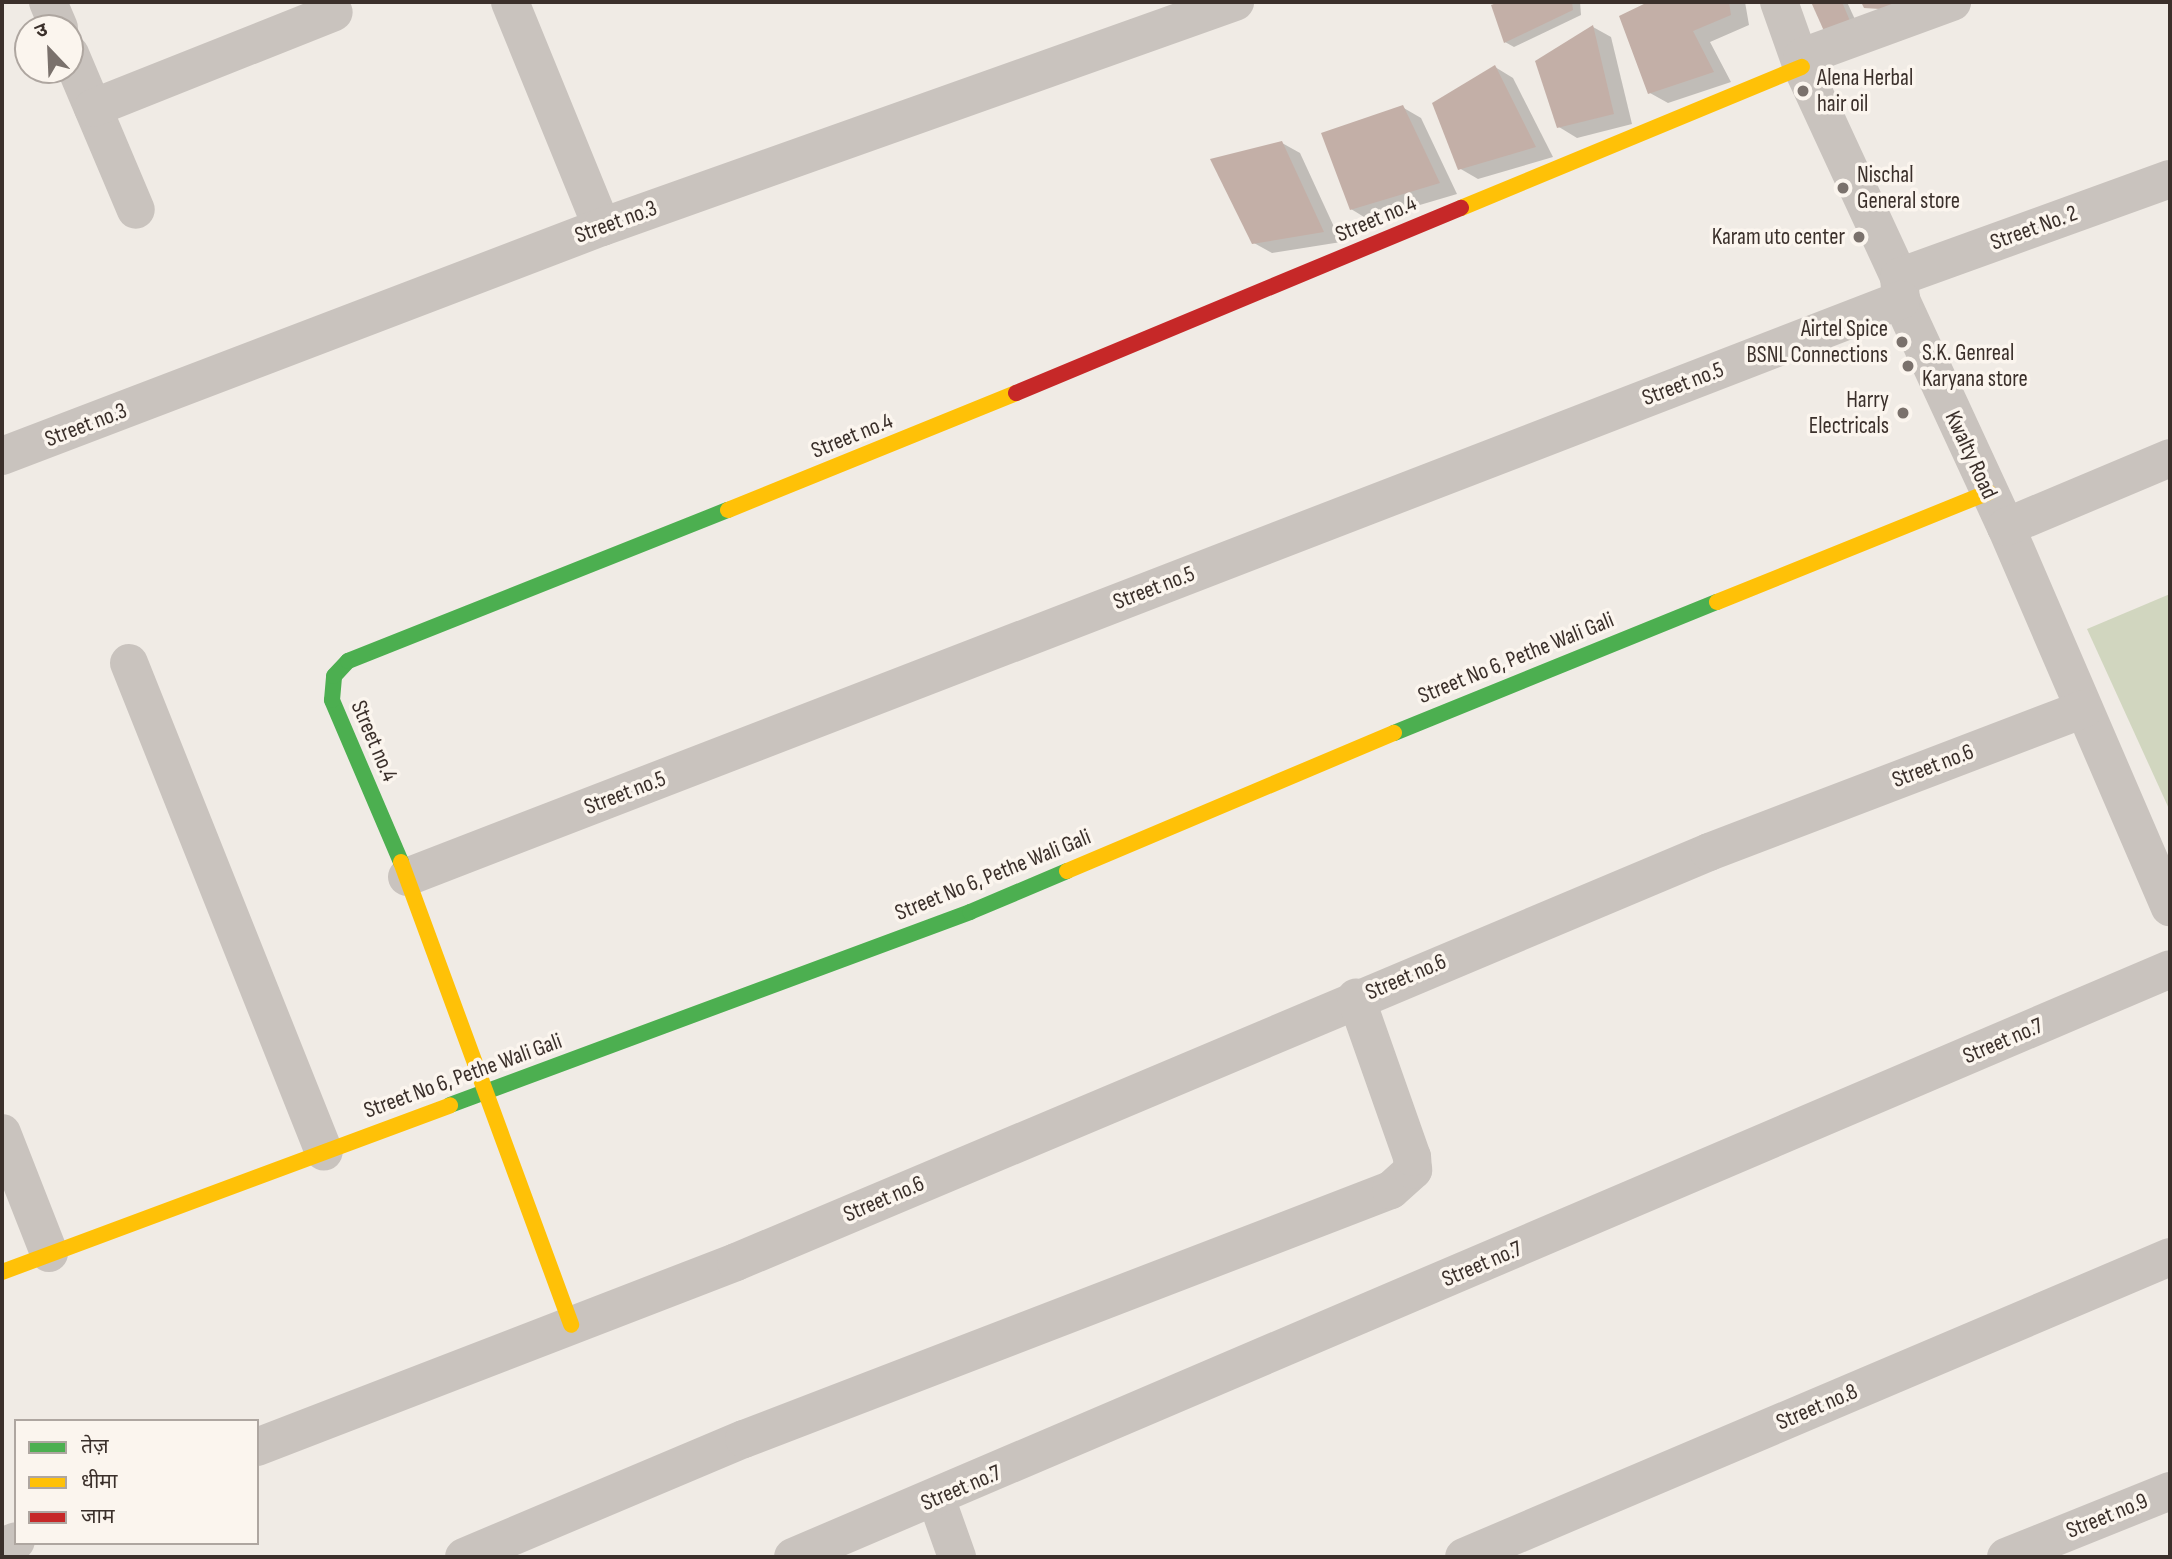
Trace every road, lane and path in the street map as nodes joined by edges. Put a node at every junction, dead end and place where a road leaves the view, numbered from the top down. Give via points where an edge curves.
1 (510, 2) edge
2 (1235, 2) edge
3 (1779, 2) edge
4 (1952, 2) edge
5 (334, 12) dead end
6 (1802, 62) junction
7 (83, 84) edge
8 (93, 108) junction
9 (2170, 178) edge
10 (136, 210) dead end
11 (603, 227) junction
12 (1900, 288) junction
13 (2, 456) edge
14 (2170, 458) edge
15 (1989, 492) junction
16 (2006, 527) junction
17 (129, 663) dead end
18 (2084, 709) junction
19 (407, 877) junction
20 (2170, 907) edge
21 (2170, 970) edge
22 (1356, 998) junction
23 (486, 1093) junction
24 (2, 1133) edge
25 (324, 1152) junction
26 (49, 1253) junction
27 (2170, 1257) edge
28 (2, 1272) edge
29 (571, 1325) junction
30 (259, 1446) edge
31 (2170, 1491) edge
32 (936, 1499) junction
33 (464, 1557) edge
34 (793, 1557) edge
35 (957, 1557) edge
36 (1464, 1557) edge
37 (2006, 1557) edge

1 - 11 street
2 - 11 street, Street no.3
3 - 6 street, Kwalty Road
4 - 6 street
5 - 8 street
6 - 12 street, Kwalty Road
6 - 19 street, Street no.4 via 910,437 348,661 334,676 332,700
7 - 8 street
8 - 10 street
9 - 12 street, Street No. 2
11 - 13 street, Street no.3
12 - 15 street, Kwalty Road
12 - 19 street, Street no.5
14 - 16 street
15 - 16 street, Kwalty Road
15 - 23 street, Street No 6, Pethe Wali Gali via 1462,705 970,912
16 - 18 street, Kwalty Road
17 - 25 street
18 - 20 street, Kwalty Road
18 - 22 street, Street no.6 via 1709,852
19 - 23 street, Street no.4
21 - 32 street, Street no.7
22 - 29 street, Street no.6 via 736,1262
22 - 33 street via 1412,1157 1413,1170 1391,1190 744,1439
23 - 25 street, Street No 6, Pethe Wali Gali
23 - 29 street, Street no.4
24 - 26 street
25 - 26 street, Street No 6, Pethe Wali Gali
26 - 28 street, Street No 6, Pethe Wali Gali
27 - 36 street, Street no.8
29 - 30 street, Street no.6
31 - 37 street, Street no.9
32 - 34 street, Street no.7
32 - 35 street

